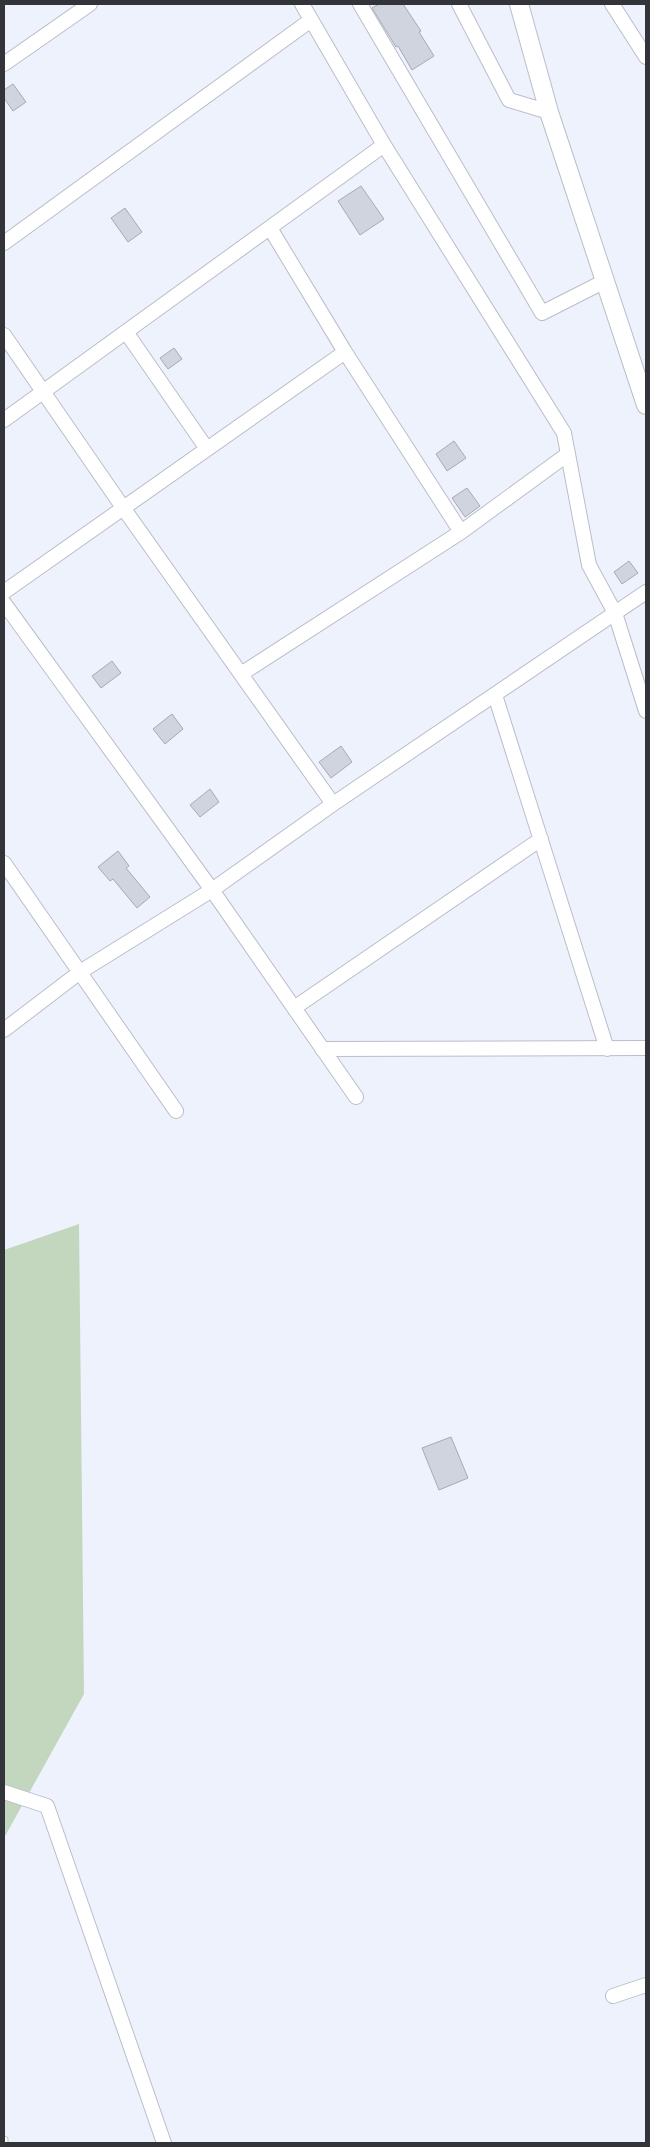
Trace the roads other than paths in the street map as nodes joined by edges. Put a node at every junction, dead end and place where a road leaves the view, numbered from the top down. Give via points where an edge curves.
1 (90, 4) edge
2 (302, 4) edge
3 (360, 4) edge
4 (459, 4) edge
5 (519, 4) edge
6 (612, 4) edge
7 (311, 20) junction
8 (646, 57) edge
9 (4, 64) edge
10 (549, 112) junction
11 (384, 145) junction
12 (270, 228) junction
13 (4, 243) edge
14 (605, 282) junction
15 (126, 332) junction
16 (4, 335) edge
17 (345, 352) junction
18 (43, 392) junction
19 (646, 405) edge
20 (4, 420) edge
21 (207, 449) junction
22 (568, 454) junction
23 (124, 509) junction
24 (460, 532) junction
25 (4, 592) edge
26 (646, 592) edge
27 (4, 603) edge
28 (615, 613) junction
29 (241, 674) junction
30 (495, 694) junction
31 (646, 710) edge
32 (333, 804) junction
33 (541, 839) junction
34 (4, 863) edge
35 (212, 890) junction
36 (80, 972) junction
37 (294, 1008) junction
38 (4, 1030) edge
39 (607, 1048) junction
40 (646, 1048) edge
41 (322, 1049) junction
42 (356, 1097) dead end
43 (176, 1111) dead end
44 (4, 1792) edge
45 (646, 1984) edge
46 (613, 1996) dead end
47 (164, 2143) edge

1 - 9 street
2 - 7 street
3 - 14 street via 542,313
4 - 10 street via 509,100
5 - 10 street
6 - 8 street
7 - 11 street
7 - 13 street
10 - 14 street
11 - 12 street
11 - 22 street via 564,433
12 - 15 street
12 - 17 street
14 - 19 street
15 - 18 street
15 - 21 street
16 - 18 street
17 - 21 street
17 - 24 street
18 - 20 street
18 - 23 street
21 - 23 street
22 - 24 street
22 - 28 street via 589,565
23 - 25 street
23 - 29 street
24 - 29 street
26 - 28 street
27 - 35 street
28 - 30 street
28 - 31 street
29 - 32 street
30 - 32 street
30 - 33 street
32 - 35 street
33 - 37 street
33 - 39 street
34 - 36 street
35 - 36 street
35 - 37 street
36 - 38 street
36 - 43 street
37 - 41 street
39 - 40 street
39 - 41 street
41 - 42 street
44 - 47 street via 47,1806
45 - 46 street

